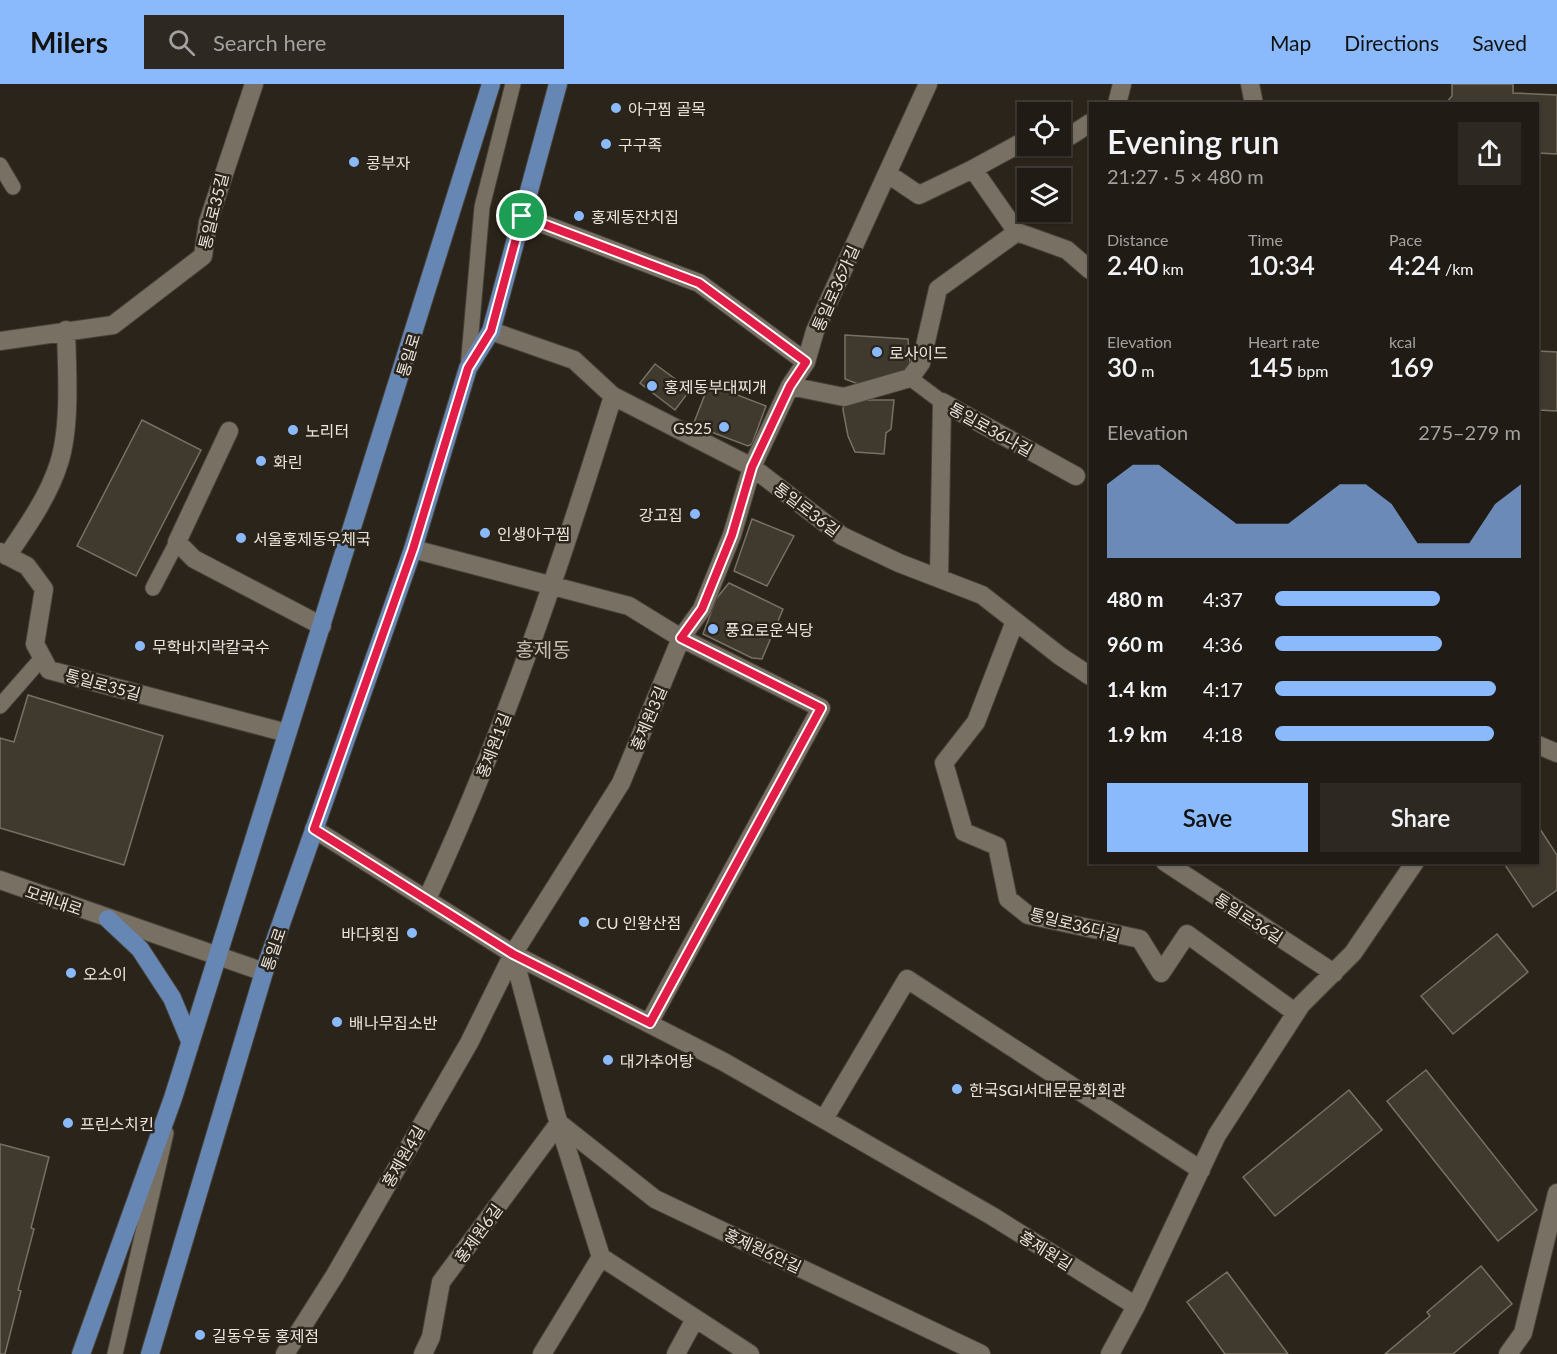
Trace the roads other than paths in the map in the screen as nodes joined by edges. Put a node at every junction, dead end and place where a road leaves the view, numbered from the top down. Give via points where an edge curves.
1 (254, 84) edge
2 (491, 84) edge
3 (513, 84) edge
4 (558, 84) edge
5 (928, 84) edge
6 (1250, 84) edge
7 (1254, 102) edge
8 (1089, 124) edge
9 (1071, 135) edge
10 (1017, 145) edge
11 (0, 165) edge
12 (973, 169) junction
13 (888, 174) junction
14 (13, 187) dead end
15 (522, 216) junction
16 (1017, 232) junction
17 (1089, 269) edge
18 (66, 330) junction
19 (491, 331) junction
20 (0, 341) edge
21 (806, 362) junction
22 (468, 368) junction
23 (910, 378) junction
24 (790, 386) junction
25 (613, 396) junction
26 (942, 402) junction
27 (229, 431) dead end
28 (752, 467) junction
29 (1076, 476) dead end
30 (177, 542) junction
31 (413, 549) junction
32 (4, 554) edge
33 (939, 578) junction
34 (551, 587) junction
35 (153, 588) dead end
36 (1015, 621) junction
37 (321, 626) junction
38 (681, 638) junction
39 (42, 658) junction
40 (1089, 675) edge
41 (0, 705) edge
42 (287, 733) junction
43 (1539, 745) edge
44 (1557, 753) edge
45 (314, 829) junction
46 (1168, 864) edge
47 (1414, 864) edge
48 (2, 885) edge
49 (427, 898) junction
50 (108, 919) junction
51 (513, 954) junction
52 (217, 956) junction
53 (264, 972) junction
54 (1334, 973) junction
55 (1296, 1013) junction
56 (650, 1023) junction
57 (190, 1041) junction
58 (173, 1098) junction
59 (824, 1119) junction
60 (559, 1123) junction
61 (1201, 1170) junction
62 (1557, 1193) edge
63 (601, 1257) junction
64 (1136, 1306) junction
65 (696, 1319) junction
66 (81, 1354) edge
67 (115, 1354) edge
68 (150, 1354) edge
69 (285, 1354) edge
70 (423, 1354) edge
71 (542, 1354) edge
72 (676, 1354) edge
73 (750, 1354) edge
74 (981, 1354) edge
75 (1110, 1354) edge
76 (1508, 1354) edge

1 - 18 street, 통일로35길 via 208,222 203,256 113,325
2 - 37 main road, 통일로
3 - 22 lane via 482,207
4 - 15 main road, 통일로
5 - 13 street, 통일로36가길
6 - 7 street
8 - 9 street
10 - 12 street
11 - 14 lane
12 - 13 street via 919,195
12 - 16 street
13 - 21 street, 통일로36가길 via 815,331
15 - 19 main road, 통일로
15 - 21 street via 699,283
16 - 17 street via 1067,250
16 - 23 street via 938,289 921,363
18 - 20 street, 통일로35길
18 - 32 street via 68,397 59,463 32,517
19 - 22 main road, 통일로
19 - 25 street, 통일로36길 via 574,360
21 - 24 street, 통일로36가길
22 - 31 main road, 통일로
23 - 24 street via 844,397
23 - 26 lane, 통일로36나길
24 - 28 street, 통일로36가길
25 - 28 street, 통일로36길
25 - 34 street, 홍제원1길
26 - 29 street, 통일로36나길
26 - 33 street
27 - 30 street
28 - 33 street, 통일로36길 via 842,536
28 - 38 street, 홍제원3길 via 711,588 702,609
30 - 35 lane
30 - 37 street via 194,559
31 - 34 street
31 - 45 main road, 통일로
32 - 39 street via 27,566 44,589 35,644
33 - 36 street, 통일로36길 via 982,595
34 - 38 street via 629,606
34 - 49 street, 홍제원1길 via 471,804
36 - 40 street, 통일로36길
36 - 55 street, 통일로36다길 via 976,722 944,763 964,832 997,846 1008,899 1028,915 1140,939 1161,973 1186,934
37 - 42 main road, 통일로
38 - 51 street, 홍제원3길 via 621,783
38 - 56 street via 821,708
39 - 41 lane
39 - 42 street, 통일로35길 via 49,670
42 - 52 main road, 통일로
43 - 44 street
45 - 49 street, 홍제원길
45 - 53 main road, 통일로
46 - 54 street, 통일로36길
47 - 54 street via 1353,953
48 - 50 street, 모래내로
49 - 51 street, 홍제원길
50 - 52 street, 모래내로
50 - 57 main road via 140,949 172,998
51 - 56 street, 홍제원길
51 - 60 street
51 - 69 street, 홍제원4길 via 469,1043
52 - 53 street, 모래내로
52 - 57 main road, 통일로
53 - 68 main road, 통일로
54 - 55 street
55 - 61 street via 1217,1135
56 - 59 street, 홍제원길
57 - 58 main road, 통일로
58 - 66 main road, 통일로
58 - 67 lane
59 - 61 street via 907,979
59 - 64 street, 홍제원길 via 992,1216
60 - 63 street
60 - 70 street, 홍제원6길 via 441,1282 431,1337
60 - 74 street, 홍제원6안길 via 655,1199
61 - 64 street
62 - 76 street via 1522,1333
63 - 65 street
63 - 71 street
64 - 75 street
65 - 72 street
65 - 73 street

